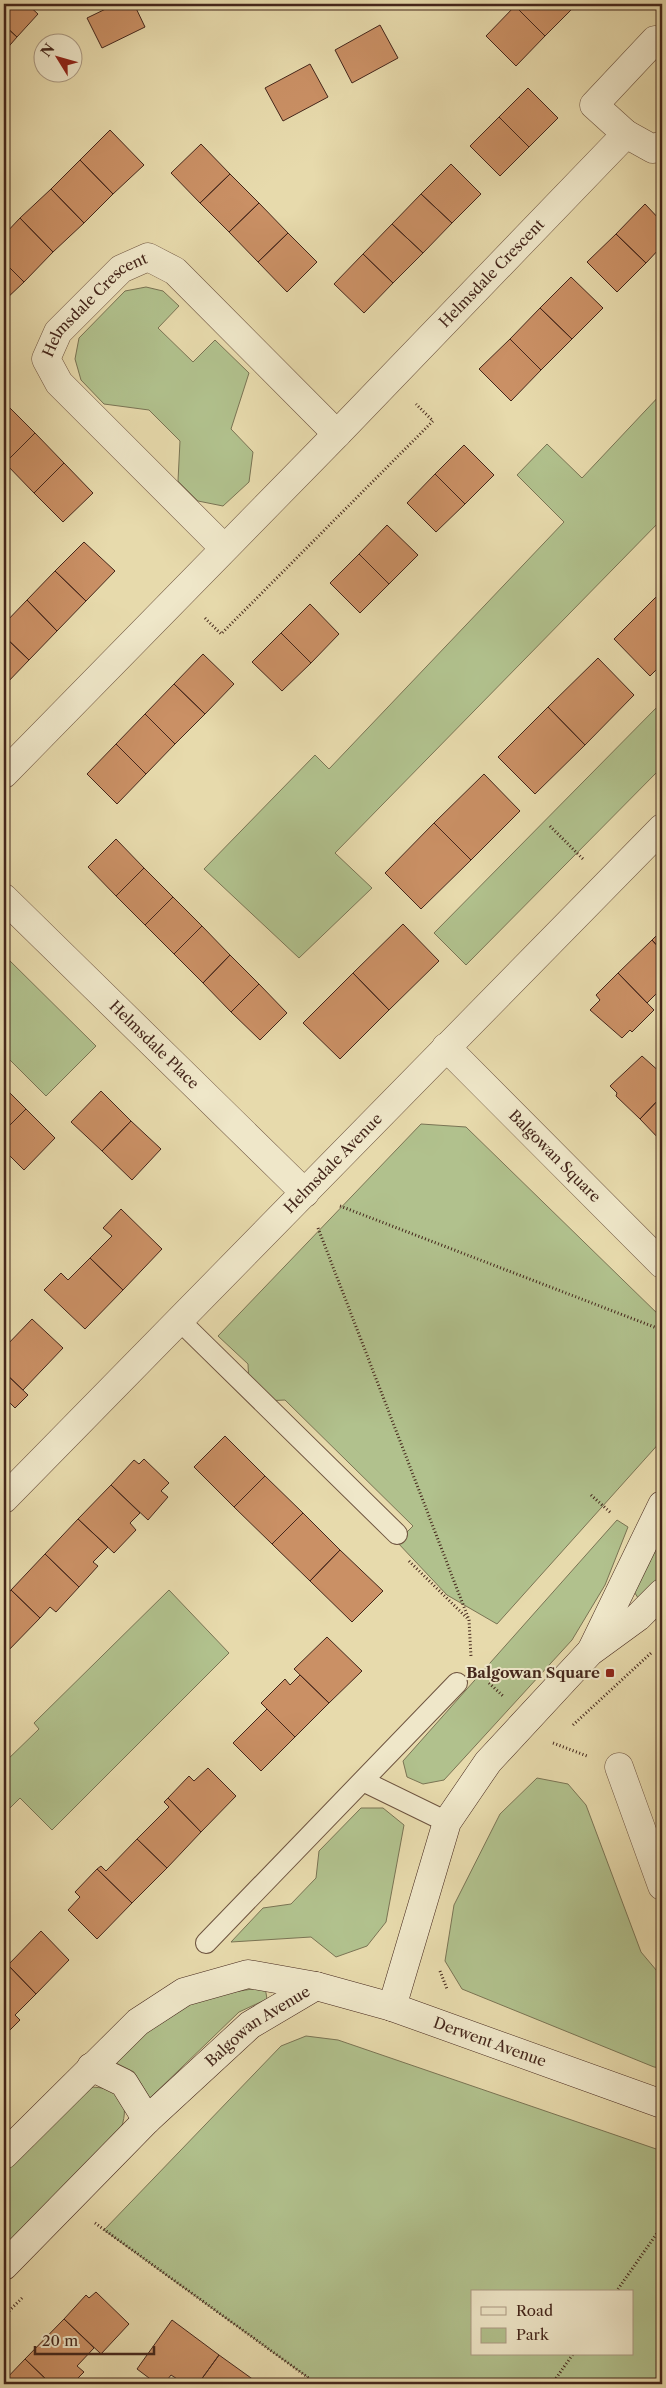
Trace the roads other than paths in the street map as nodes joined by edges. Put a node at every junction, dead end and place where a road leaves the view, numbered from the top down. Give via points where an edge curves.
1 (662, 46) edge
2 (626, 134) junction
3 (662, 145) edge
4 (337, 434) junction
5 (224, 547) junction
6 (4, 774) edge
7 (662, 828) edge
8 (4, 898) edge
9 (446, 1048) junction
10 (304, 1193) junction
11 (662, 1264) edge
12 (180, 1321) junction
13 (4, 1499) edge
14 (662, 1505) edge
15 (397, 1534) road end
16 (662, 1592) edge
17 (590, 1652) junction
18 (457, 1683) dead end
19 (619, 1768) dead end
20 (363, 1781) junction
21 (447, 1822) junction
22 (662, 1886) edge
23 (206, 1943) dead end
24 (316, 1986) junction
25 (392, 2007) junction
26 (91, 2067) junction
27 (662, 2104) edge
28 (147, 2120) junction
29 (4, 2155) edge
30 (4, 2266) edge

1 - 2 street via 655,40 594,104
2 - 3 street via 653,149
2 - 4 street, Helmsdale Crescent
4 - 5 street, Helmsdale Crescent
4 - 5 street, Helmsdale Crescent via 175,271 148,257 121,269 58,332 46,359 59,382
5 - 6 street, Helmsdale Crescent
7 - 9 street, Helmsdale Avenue
8 - 10 street, Helmsdale Place
9 - 10 street, Helmsdale Avenue
9 - 11 street, Balgowan Square
10 - 12 street, Helmsdale Avenue
12 - 13 street, Helmsdale Avenue
12 - 15 lane
14 - 17 street
16 - 17 street via 638,1617
17 - 21 street via 488,1762
18 - 20 lane
19 - 22 street
20 - 21 lane
20 - 23 lane
21 - 25 street
24 - 25 street, Derwent Avenue
24 - 26 street, Balgowan Avenue via 248,1974 184,1992 138,2022
24 - 28 street, Balgowan Avenue via 250,2025
25 - 27 street, Derwent Avenue
26 - 28 street via 124,2084
26 - 29 street, Balgowan Avenue
28 - 30 street, Balgowan Avenue

